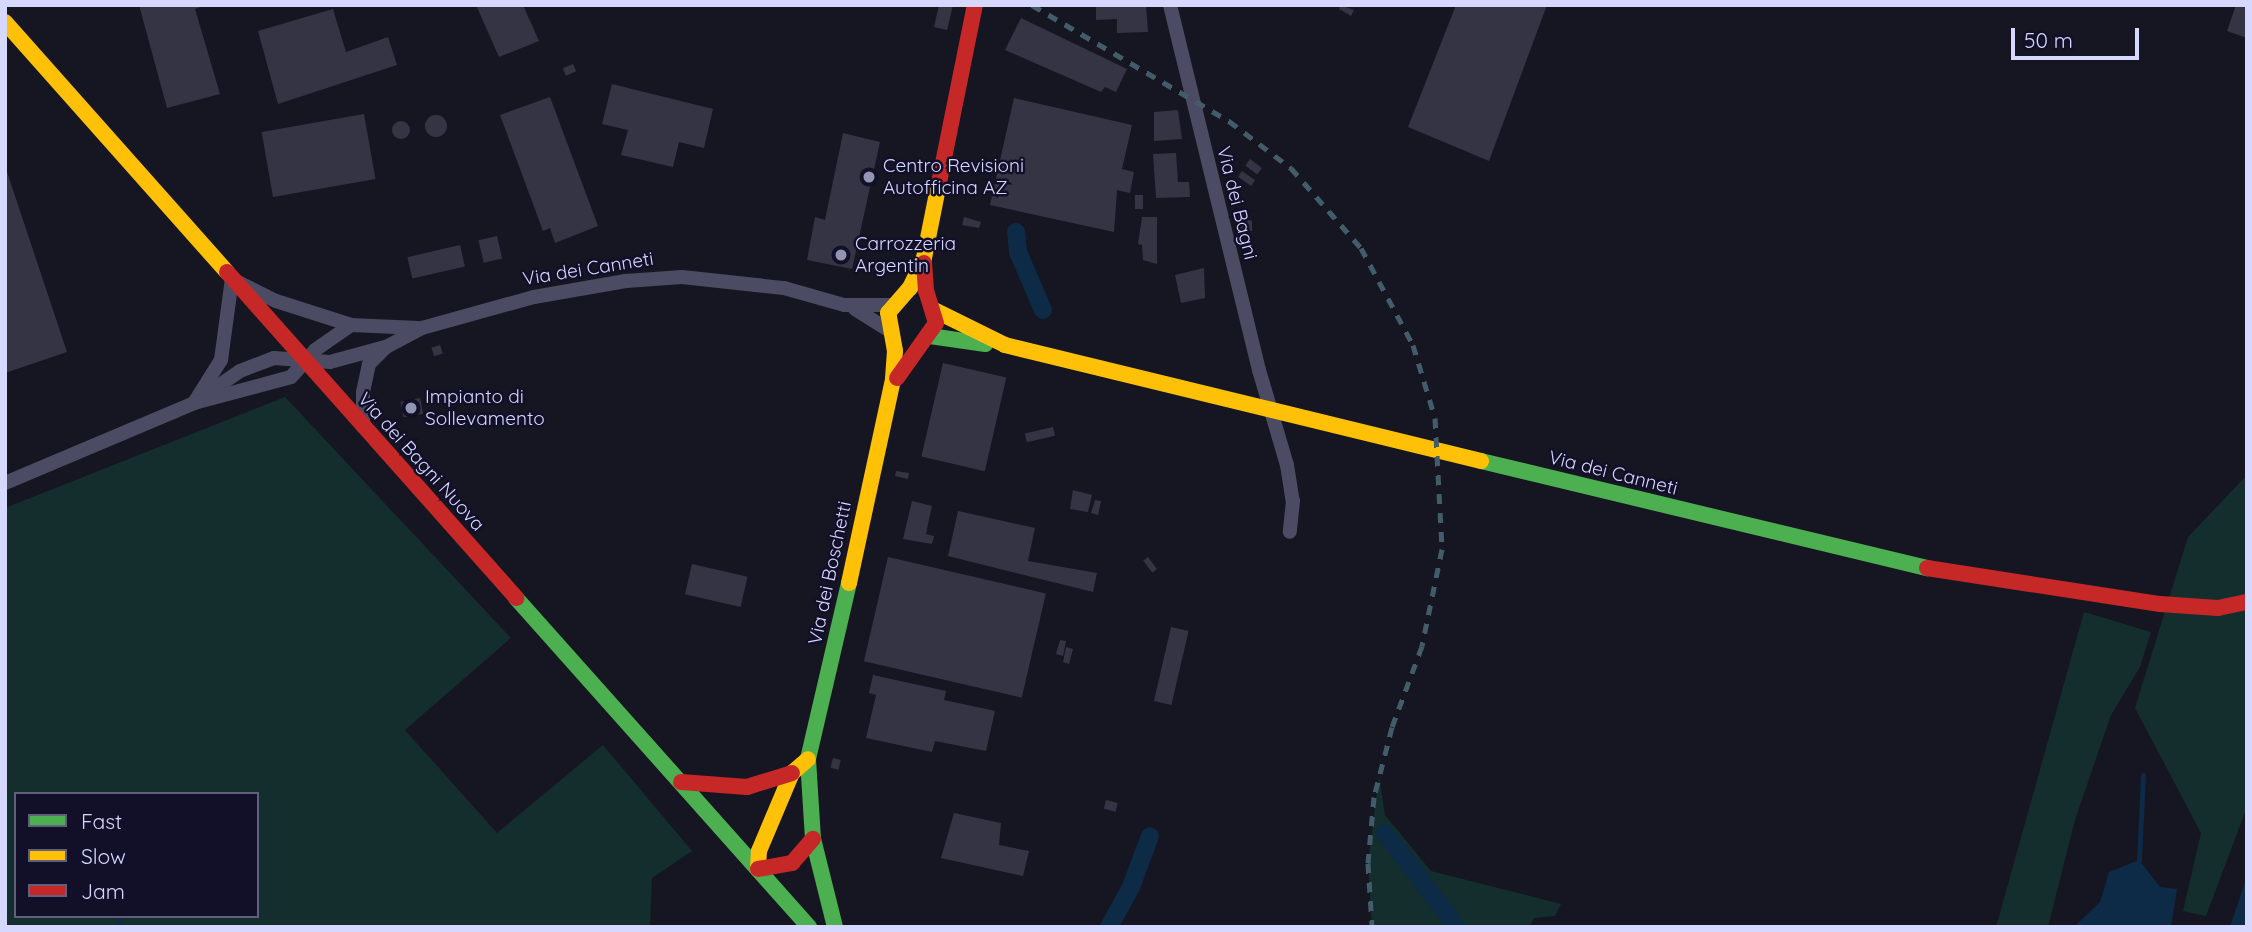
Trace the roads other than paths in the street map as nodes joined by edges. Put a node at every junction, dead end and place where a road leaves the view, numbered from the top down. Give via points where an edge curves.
1 (975, 5) edge
2 (1170, 5) edge
3 (5, 22) edge
4 (924, 258) junction
5 (232, 279) junction
6 (897, 302) junction
7 (844, 305) junction
8 (932, 306) junction
9 (351, 325) junction
10 (422, 328) junction
11 (891, 333) junction
12 (923, 340) junction
13 (1005, 345) junction
14 (386, 347) junction
15 (304, 361) junction
16 (890, 394) junction
17 (194, 403) junction
18 (1272, 409) junction
19 (363, 429) junction
20 (5, 483) edge
21 (1290, 532) dead end
22 (2247, 602) edge
23 (2218, 608) junction
24 (2247, 618) edge
25 (808, 759) junction
26 (792, 774) junction
27 (681, 782) junction
28 (813, 839) junction
29 (758, 869) junction
30 (809, 927) edge
31 (835, 927) edge

1 - 4 street, Via dei Boschetti
2 - 18 street, Via dei Bagni
3 - 5 street, Via dei Bagni Nuova
4 - 6 street, Via dei Boschetti
4 - 8 street, Via dei Boschetti
5 - 9 street, Via dei Canneti via 276,301
5 - 15 street, Via dei Bagni Nuova
5 - 17 street via 221,360
6 - 7 street, Via dei Canneti
6 - 8 street via 916,296
6 - 11 street, Via dei Boschetti
7 - 10 street, Via dei Canneti via 784,288 682,277 567,291
7 - 11 street, Via dei Canneti
8 - 12 street, Via dei Boschetti via 936,323
8 - 13 street, Via dei Canneti via 953,323
9 - 10 street, Via dei Canneti
9 - 15 street
10 - 14 street, Via dei Canneti
11 - 12 street
11 - 16 street, Via dei Boschetti
12 - 13 street, Via dei Canneti
12 - 16 street, Via dei Boschetti
13 - 18 street, Via dei Canneti
14 - 15 street, Via dei Canneti via 330,362
14 - 19 street, Via dei Canneti via 369,364
15 - 17 street via 290,377
15 - 17 street, Via dei Canneti via 274,358 240,371
15 - 19 street, Via dei Bagni Nuova
16 - 25 street, Via dei Boschetti
17 - 20 street
18 - 21 street, Via dei Bagni via 1293,501
18 - 23 street, Via dei Canneti via 1888,561 2016,585
19 - 27 street, Via dei Bagni Nuova
22 - 23 street, Via dei Canneti
23 - 24 street, Via dei Canneti
25 - 26 street
25 - 28 street, Via dei Boschetti
26 - 27 street via 747,787
26 - 29 street via 759,851
27 - 29 street, Via dei Bagni Nuova
28 - 29 street via 792,863
28 - 31 street, Via dei Boschetti
29 - 30 street, Via dei Bagni Nuova

